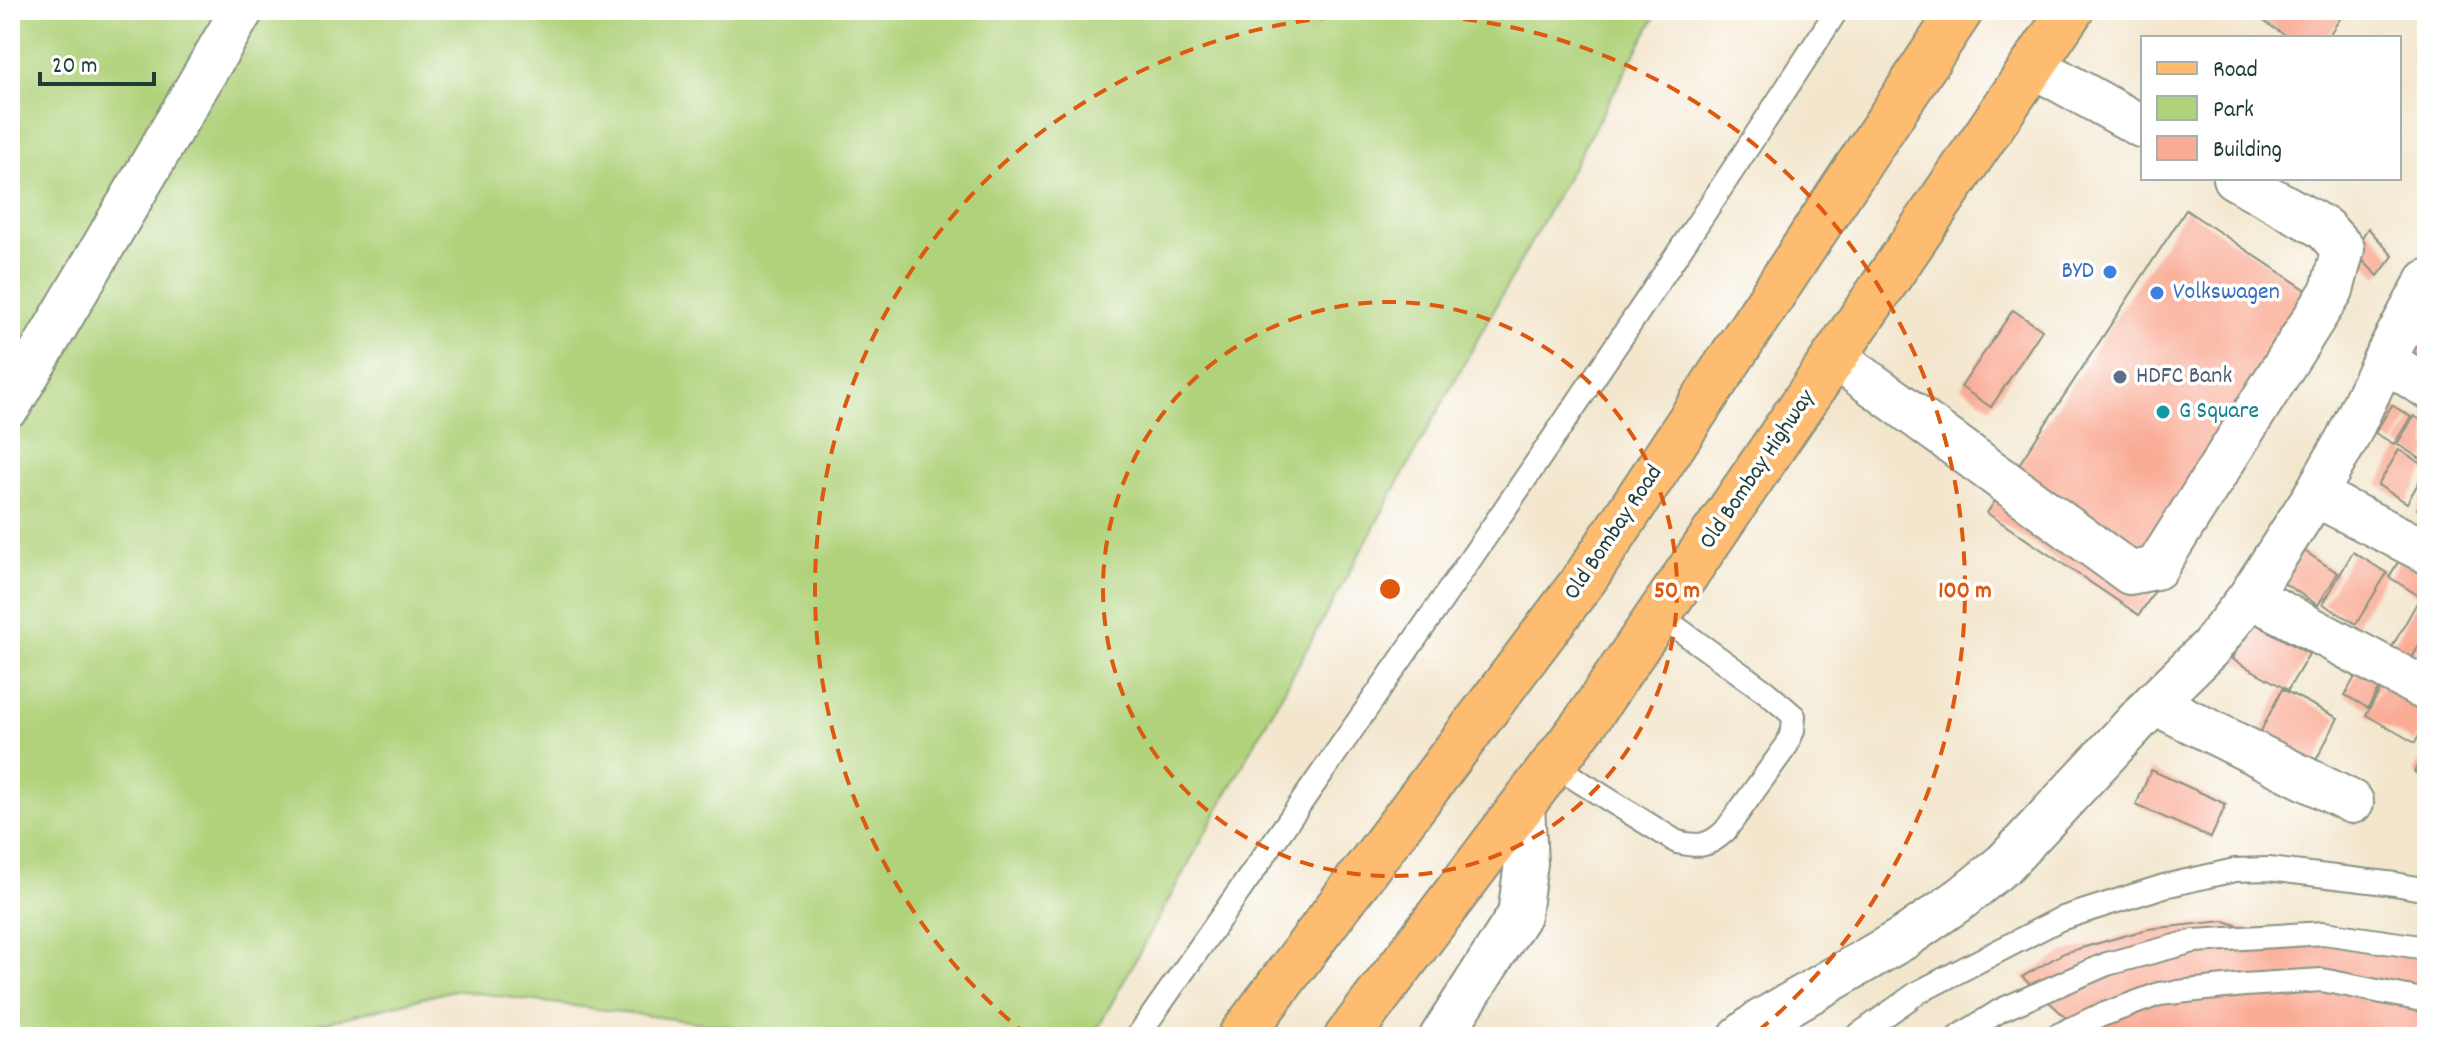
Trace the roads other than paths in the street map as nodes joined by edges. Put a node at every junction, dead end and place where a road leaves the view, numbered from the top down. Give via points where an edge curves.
1 (242, 10) edge
2 (1837, 10) edge
3 (1961, 10) edge
4 (2071, 10) edge
5 (2033, 66) junction
6 (2141, 126) edge
7 (2238, 180) edge
8 (2427, 281) edge
9 (1835, 357) junction
10 (2384, 360) junction
11 (2427, 387) edge
12 (10, 405) edge
13 (2315, 495) junction
14 (2427, 552) edge
15 (2250, 596) junction
16 (1659, 615) junction
17 (2427, 690) edge
18 (2154, 703) junction
19 (1553, 765) junction
20 (2352, 802) dead end
21 (1523, 805) junction
22 (2427, 890) edge
23 (2427, 948) edge
24 (2427, 1001) edge
25 (1137, 1037) edge
26 (1240, 1037) edge
27 (1347, 1037) edge
28 (1441, 1037) edge
29 (1740, 1037) edge
30 (1855, 1037) edge
31 (1958, 1037) edge
32 (2054, 1037) edge

1 - 12 street
2 - 25 lane via 1464,571
3 - 26 main road, Old Bombay Road via 1586,577
4 - 5 main road, Old Bombay Highway
5 - 6 street
5 - 9 main road, Old Bombay Highway
7 - 9 street via 2324,228 2343,249 2332,290 2156,568 2130,573
8 - 10 street
9 - 16 main road, Old Bombay Highway
10 - 11 street
10 - 13 street
13 - 14 street
13 - 15 street
15 - 17 street
15 - 18 street via 2210,648
16 - 19 main road, Old Bombay Highway
16 - 19 lane via 1794,716 1787,745 1725,831 1699,847 1677,842
18 - 20 street
18 - 29 street via 1994,872 1904,938
19 - 21 main road, Old Bombay Highway
21 - 27 main road, Old Bombay Highway
21 - 28 street via 1526,863 1519,915
22 - 30 lane via 2268,869 2235,870 2164,886 2060,919 1917,993
23 - 31 lane via 2324,933 2194,941 2107,964 2001,1010
24 - 32 lane via 2322,980 2244,985 2159,994

